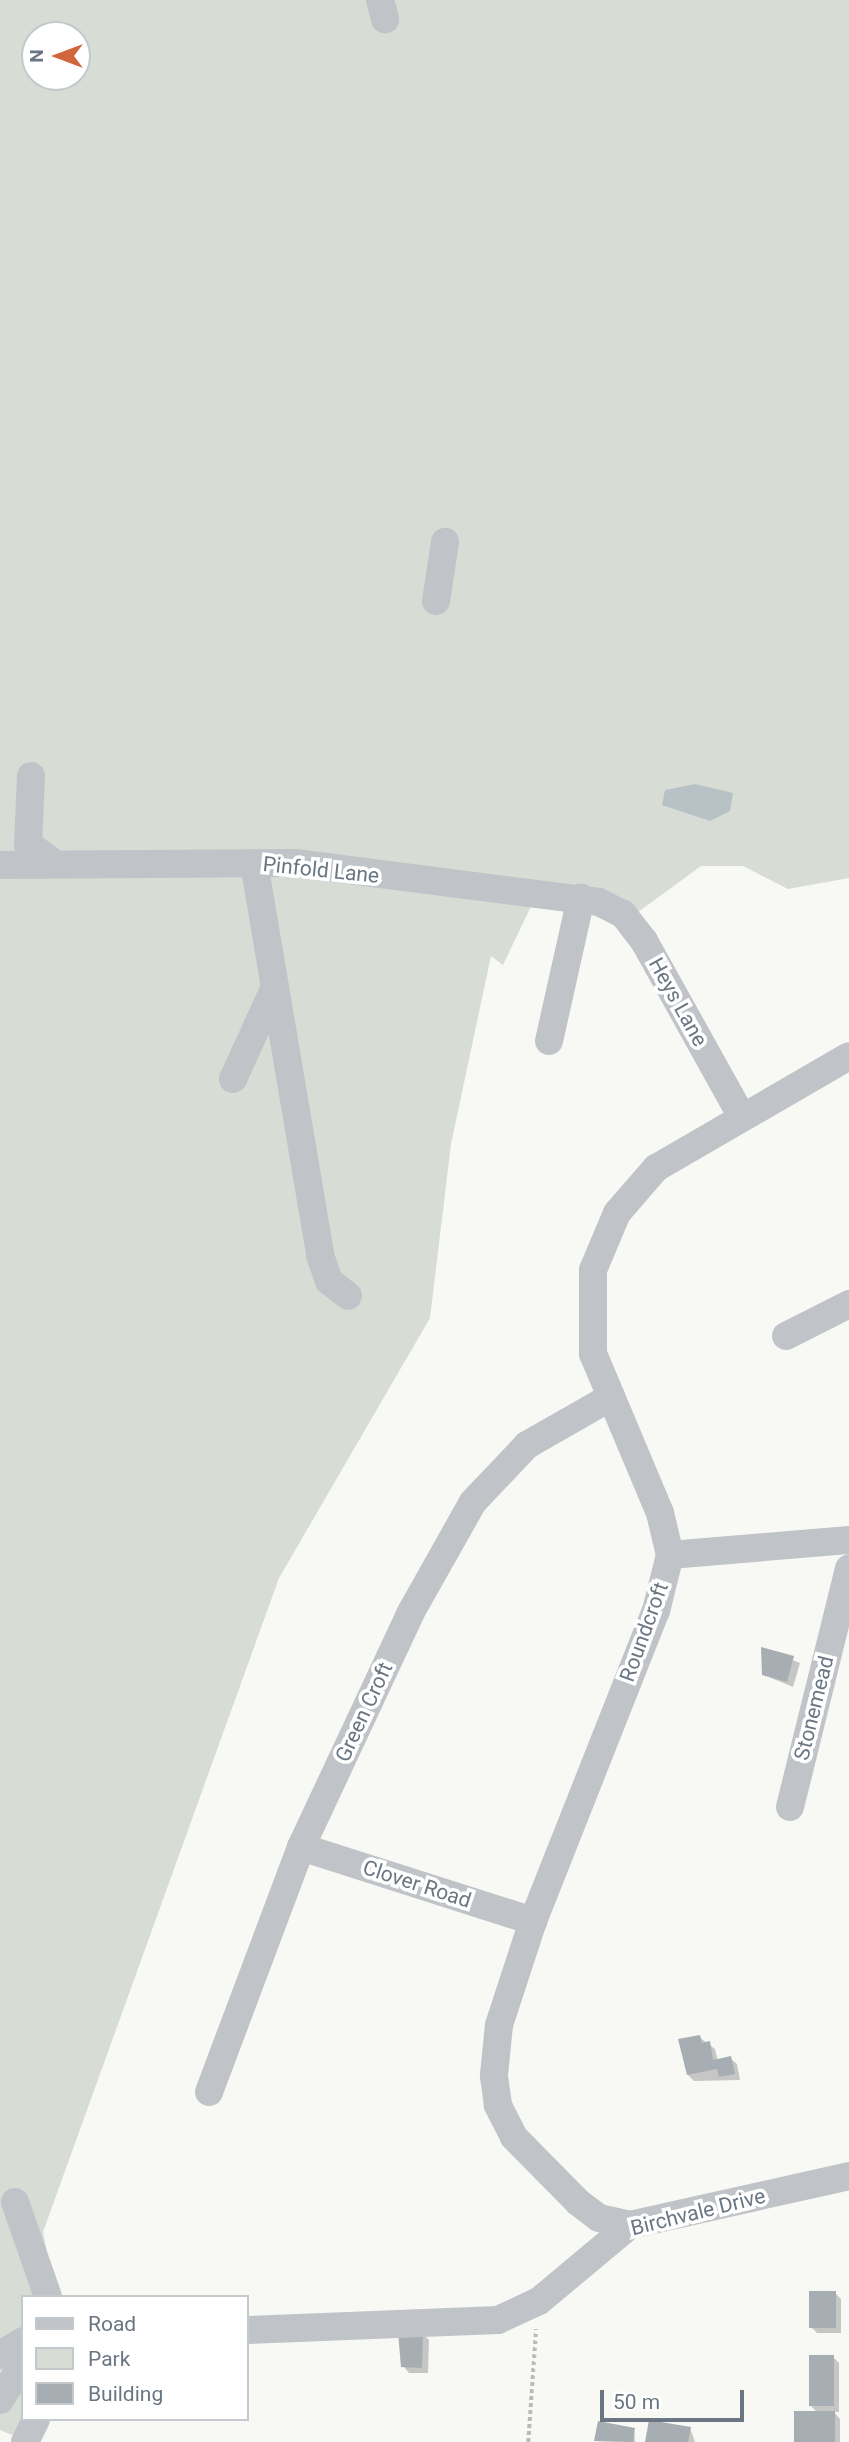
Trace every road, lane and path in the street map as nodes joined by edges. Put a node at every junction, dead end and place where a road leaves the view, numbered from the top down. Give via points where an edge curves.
1 (445, 542) dead end
2 (436, 601) dead end
3 (31, 776) dead end
4 (254, 863) junction
5 (57, 864) junction
6 (0, 865) edge
7 (590, 900) junction
8 (275, 987) junction
9 (550, 1041) dead end
10 (849, 1056) edge
11 (233, 1079) dead end
12 (742, 1117) junction
13 (348, 1296) dead end
14 (849, 1304) edge
15 (786, 1336) dead end
16 (611, 1397) junction
17 (849, 1540) edge
18 (670, 1555) junction
19 (849, 1568) edge
20 (790, 1807) dead end
21 (301, 1847) junction
22 (533, 1921) junction
23 (209, 2092) dead end
24 (849, 2176) edge
25 (15, 2202) dead end
26 (629, 2225) junction
27 (47, 2295) edge
28 (539, 2301) junction
29 (248, 2330) edge
30 (21, 2342) edge
31 (0, 2355) edge
32 (21, 2367) edge
33 (0, 2400) edge
34 (35, 2421) edge
35 (25, 2442) edge
36 (528, 2442) edge

1 - 2 street
3 - 5 street via 28,844
4 - 5 street, Pinfold Lane
4 - 7 street, Pinfold Lane
4 - 8 street
5 - 6 street, Pinfold Lane
7 - 9 street
7 - 12 street, Heys Lane via 623,914 644,941
8 - 11 street
8 - 13 street via 323,1272
10 - 12 street, Roundcroft
12 - 16 street, Roundcroft via 656,1168 607,1231 588,1312 593,1354
14 - 15 street
16 - 18 street, Roundcroft via 660,1513
16 - 21 street, Green Croft via 527,1445 473,1502 411,1612
17 - 18 street
18 - 22 street, Roundcroft via 656,1611
19 - 20 street, Stonemead
21 - 22 street, Clover Road
21 - 23 street, Green Croft
22 - 26 street, Roundcroft via 499,2025 498,2105 514,2137 554,2180 599,2218
24 - 26 street, Birchvale Drive
25 - 27 street
26 - 28 street, Birchvale Drive
28 - 29 street, Birchvale Drive via 498,2319 439,2326 366,2322
28 - 36 path
30 - 31 street
32 - 33 street
34 - 35 street

